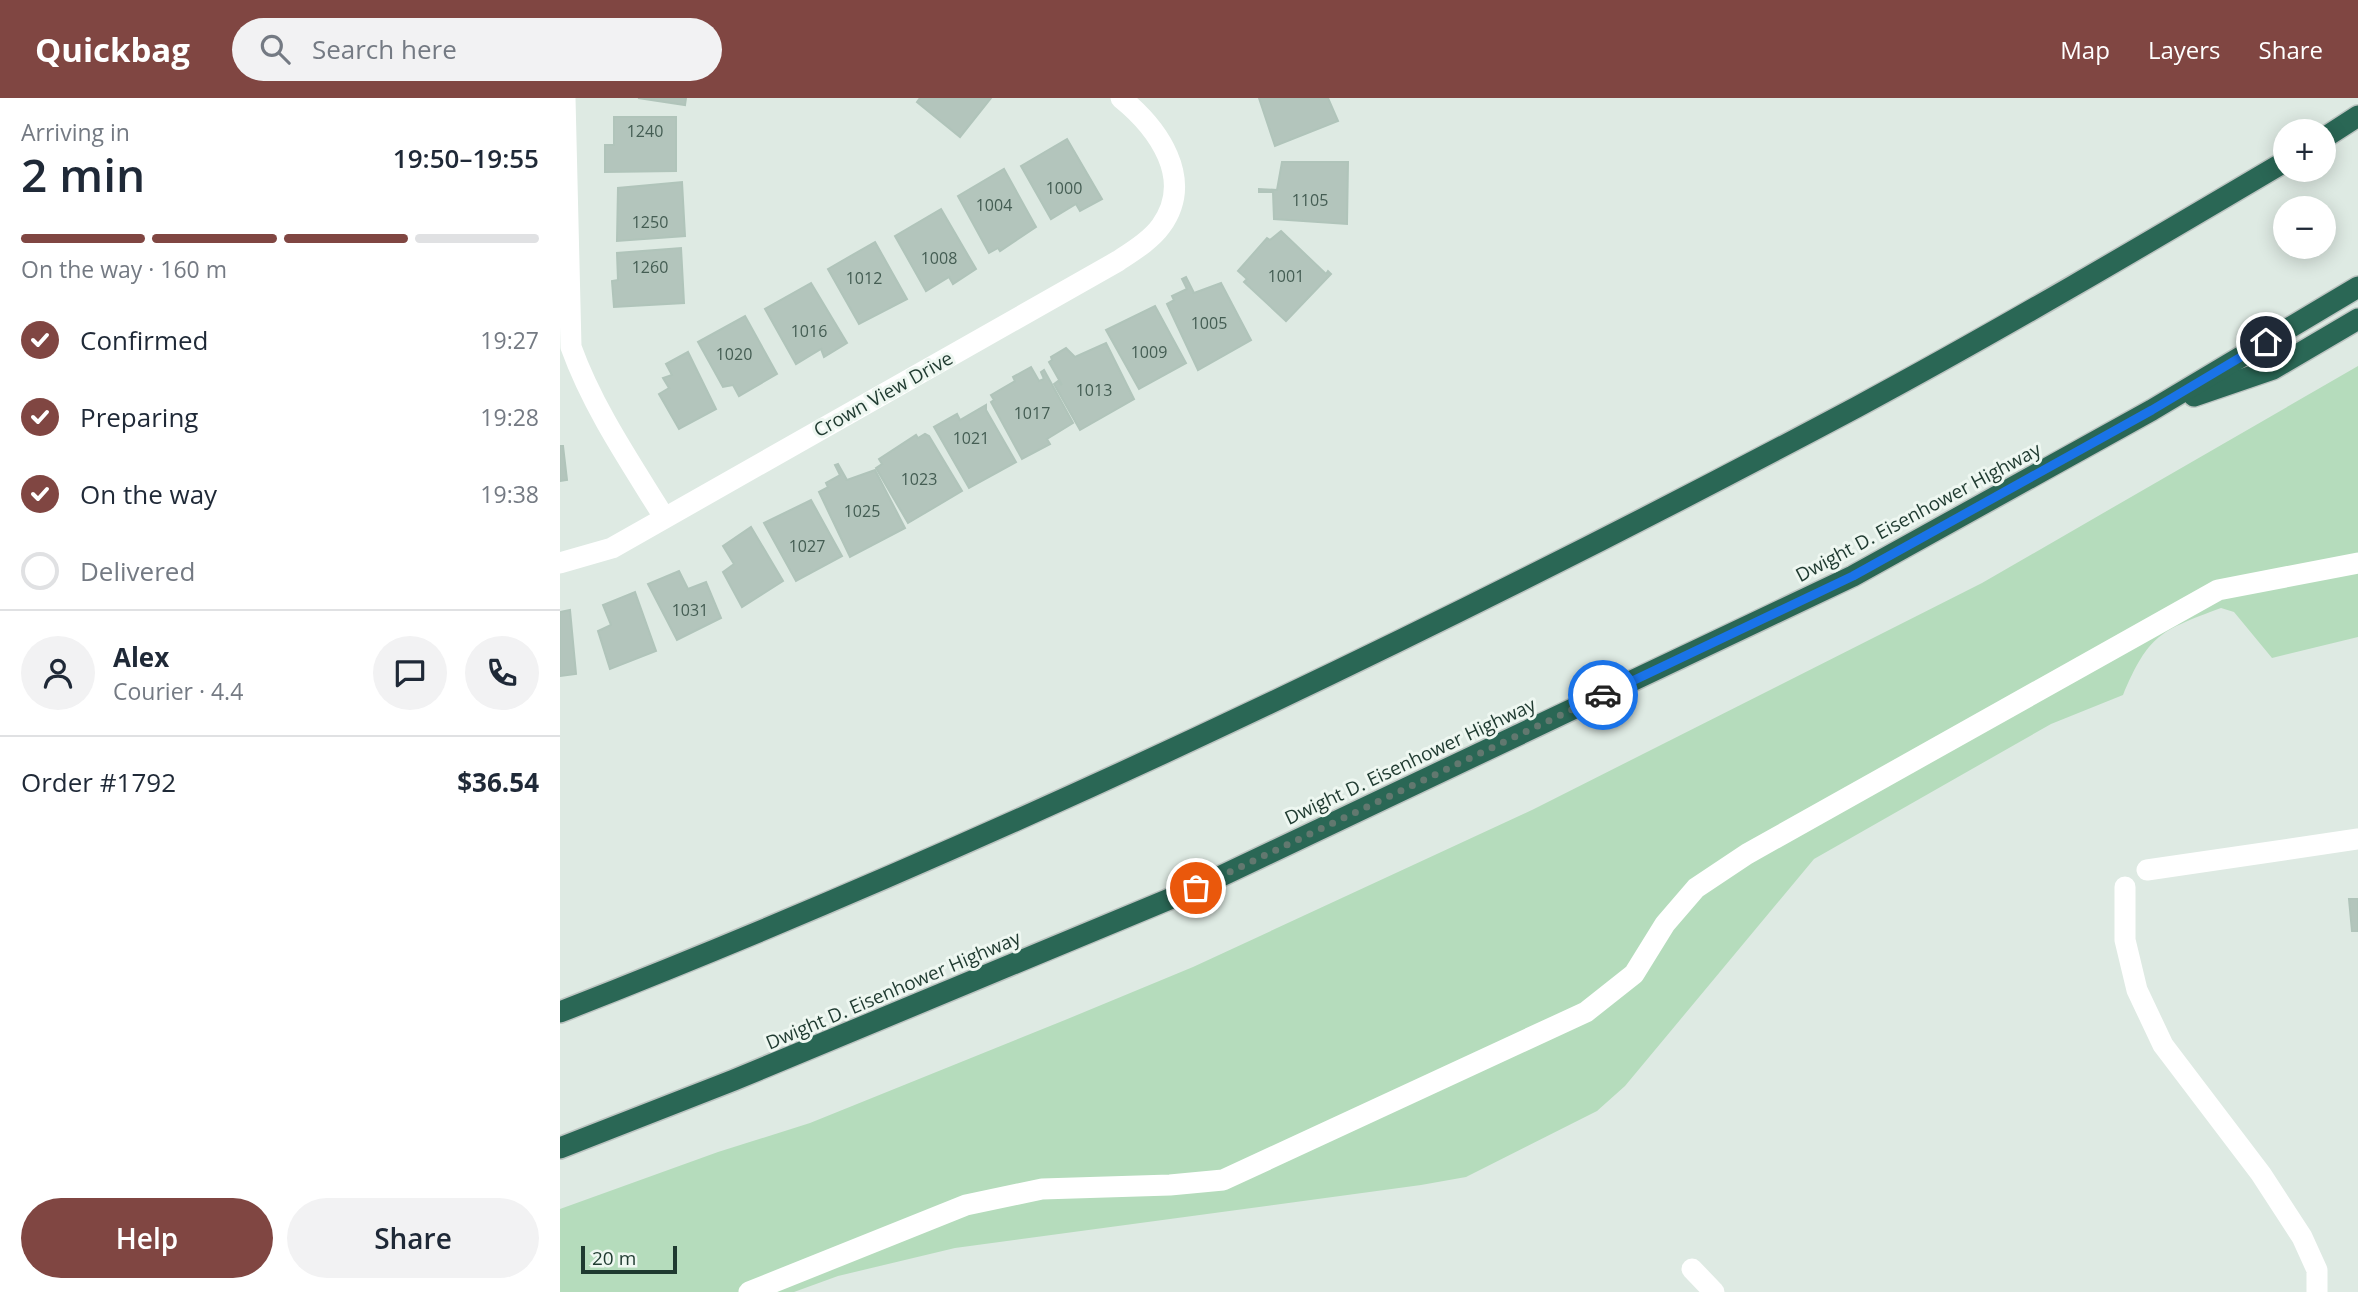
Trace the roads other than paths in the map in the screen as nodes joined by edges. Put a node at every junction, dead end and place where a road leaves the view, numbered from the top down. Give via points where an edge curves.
1 (565, 98) edge
2 (1121, 98) edge
3 (2358, 116) edge
4 (2336, 130) edge
5 (2273, 169) edge
6 (2358, 287) edge
7 (2358, 319) edge
8 (2152, 410) junction
9 (664, 517) junction
10 (560, 563) edge
11 (2358, 563) edge
12 (2358, 839) edge
13 (2147, 870) dead end
14 (2125, 887) dead end
15 (560, 1012) edge
16 (560, 1148) edge
17 (1692, 1269) dead end
18 (749, 1292) edge
19 (1714, 1292) edge
20 (2317, 1292) edge

1 - 9 street via 571,348 596,404
2 - 9 street, Crown View Drive via 1144,117 1171,162 1175,188 1160,227 1118,261
3 - 4 highway
5 - 15 highway via 1861,405 1391,645 919,865
6 - 8 highway, Dwight D. Eisenhower Highway
7 - 8 highway via 2273,369
8 - 16 highway, Dwight D. Eisenhower Highway via 1853,576 1196,888
9 - 10 street, Crown View Drive via 612,548
11 - 18 street via 2218,590 1747,854 1696,888 1665,924 1634,974 1586,1012 1259,1164 1223,1180 1042,1189 966,1205
12 - 13 street
14 - 20 street via 2125,940 2137,990 2163,1045 2261,1174 2302,1237 2317,1270
17 - 19 street

